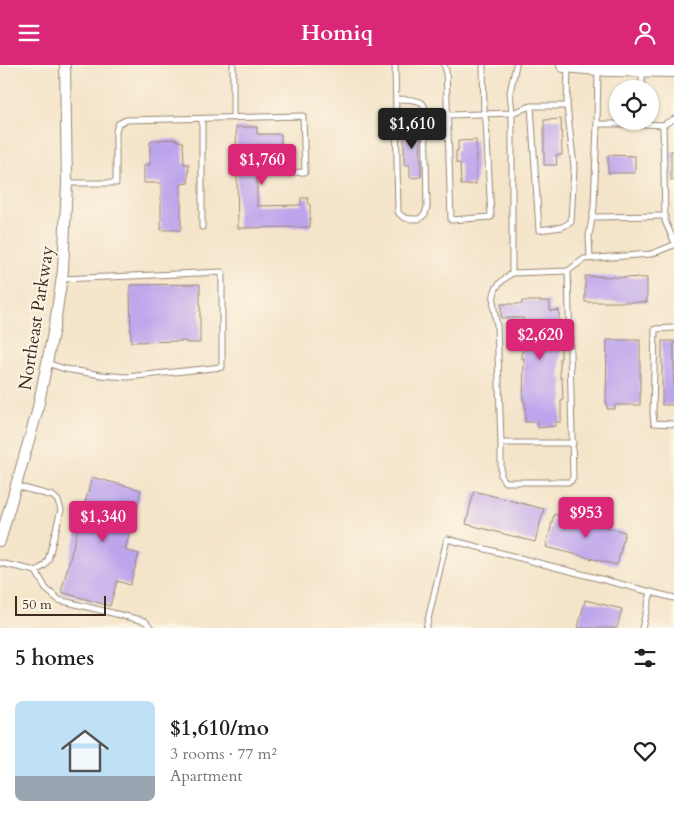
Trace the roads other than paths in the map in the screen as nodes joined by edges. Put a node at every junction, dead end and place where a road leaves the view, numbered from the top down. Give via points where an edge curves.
1 (65, 65) edge
2 (233, 65) edge
3 (395, 65) edge
4 (444, 65) edge
5 (483, 65) edge
6 (516, 65) edge
7 (564, 65) edge
8 (568, 65) edge
9 (598, 68) junction
10 (642, 70) junction
11 (674, 70) edge
12 (642, 80) edge
13 (396, 99) junction
14 (532, 106) junction
15 (567, 106) junction
16 (512, 113) junction
17 (484, 114) junction
18 (448, 115) junction
19 (233, 117) junction
20 (202, 119) junction
21 (674, 119) edge
22 (597, 124) junction
23 (609, 124) edge
24 (659, 125) edge
25 (664, 125) junction
26 (280, 173) dead end
27 (67, 183) junction
28 (665, 216) junction
29 (593, 217) junction
30 (202, 227) dead end
31 (674, 243) edge
32 (590, 258) junction
33 (568, 271) junction
34 (512, 273) junction
35 (62, 279) junction
36 (674, 328) edge
37 (47, 363) junction
38 (674, 424) edge
39 (501, 443) junction
40 (573, 443) junction
41 (16, 486) junction
42 (0, 541) edge
43 (0, 563) edge
44 (36, 571) junction
45 (651, 592) junction
46 (674, 598) edge
47 (151, 628) edge
48 (426, 628) edge
49 (642, 628) edge

1 - 27 street, Northeast Parkway
2 - 19 lane
3 - 13 lane
4 - 18 lane
5 - 17 lane
6 - 16 lane via 510,92
7 - 8 main road
8 - 9 main road
8 - 15 lane
9 - 10 main road
9 - 22 lane
10 - 11 main road
10 - 12 lane
13 - 13 lane via 398,212 401,217 419,219 427,207 425,108 421,102
14 - 15 lane
14 - 15 lane via 539,230 562,227 571,222 574,167
14 - 16 lane
16 - 17 lane
16 - 34 lane
17 - 18 lane
17 - 18 lane via 491,217 451,220
19 - 20 lane
19 - 26 lane via 303,116 305,172
20 - 27 lane via 126,120 118,124 116,131 116,183
20 - 30 lane
21 - 25 lane
22 - 23 lane
22 - 29 lane
24 - 25 lane
25 - 28 lane
27 - 35 street, Northeast Parkway
28 - 29 lane
28 - 31 lane
29 - 32 lane
31 - 32 lane via 651,254
32 - 33 lane
33 - 34 lane
33 - 40 lane
34 - 39 lane via 498,285 494,297
35 - 37 street, Northeast Parkway
35 - 37 lane via 222,272 222,367 127,377 65,369
36 - 38 lane via 655,329 653,413 654,423
37 - 41 street, Northeast Parkway
39 - 40 lane
39 - 40 lane via 501,476 505,482 568,482 573,477
41 - 42 street, Northeast Parkway
41 - 44 lane via 53,496 58,501 60,510 48,560
43 - 44 lane
44 - 47 lane via 46,589 59,600 145,621
45 - 46 lane
45 - 48 lane via 448,539
45 - 49 lane

